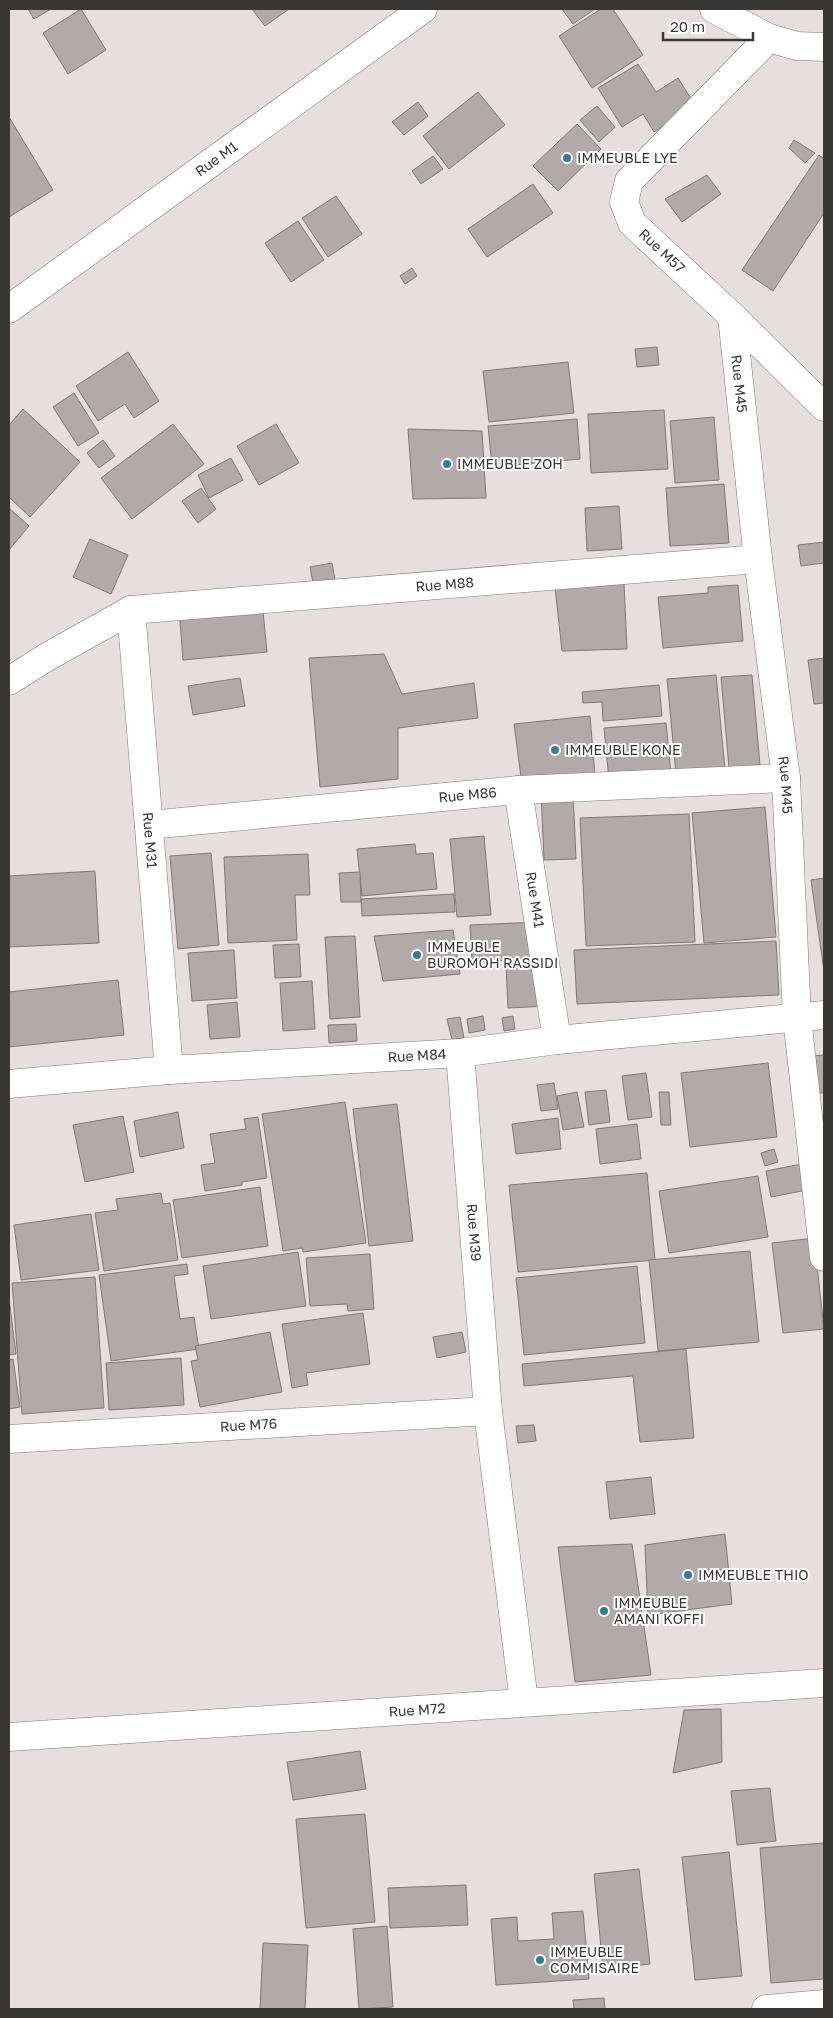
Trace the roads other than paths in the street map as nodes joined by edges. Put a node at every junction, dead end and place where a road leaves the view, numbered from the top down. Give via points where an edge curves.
1 (424, 9) edge
2 (714, 9) edge
3 (769, 38) junction
4 (824, 47) edge
5 (9, 309) edge
6 (732, 316) junction
7 (824, 408) edge
8 (758, 559) junction
9 (131, 610) junction
10 (9, 681) edge
11 (786, 778) junction
12 (518, 790) junction
13 (149, 825) junction
14 (824, 1016) edge
15 (796, 1018) junction
16 (557, 1040) junction
17 (460, 1053) junction
18 (169, 1070) junction
19 (9, 1084) edge
20 (824, 1257) edge
21 (488, 1411) junction
22 (9, 1439) edge
23 (824, 1683) edge
24 (524, 1702) junction
25 (9, 1737) edge
26 (824, 2004) edge
27 (766, 2009) edge

1 - 5 street, Rue M1
2 - 3 street
3 - 4 street via 797,46
3 - 6 street, Rue M57 via 629,181 624,202 632,224
6 - 7 street, Rue M57
6 - 8 street, Rue M45
8 - 9 street, Rue M88
8 - 11 street, Rue M45
9 - 10 street
9 - 13 street, Rue M31
11 - 12 street, Rue M86
11 - 15 street, Rue M45
12 - 13 street, Rue M86
12 - 16 street, Rue M41
13 - 18 street, Rue M31
14 - 15 street, Rue M84
15 - 16 street, Rue M84
15 - 20 street, Rue M45
16 - 17 street, Rue M84
17 - 18 street, Rue M84
17 - 21 street, Rue M39
18 - 19 street, Rue M84
21 - 22 street, Rue M76
21 - 24 street, Rue M39
23 - 24 street, Rue M72
24 - 25 street, Rue M72
26 - 27 street

